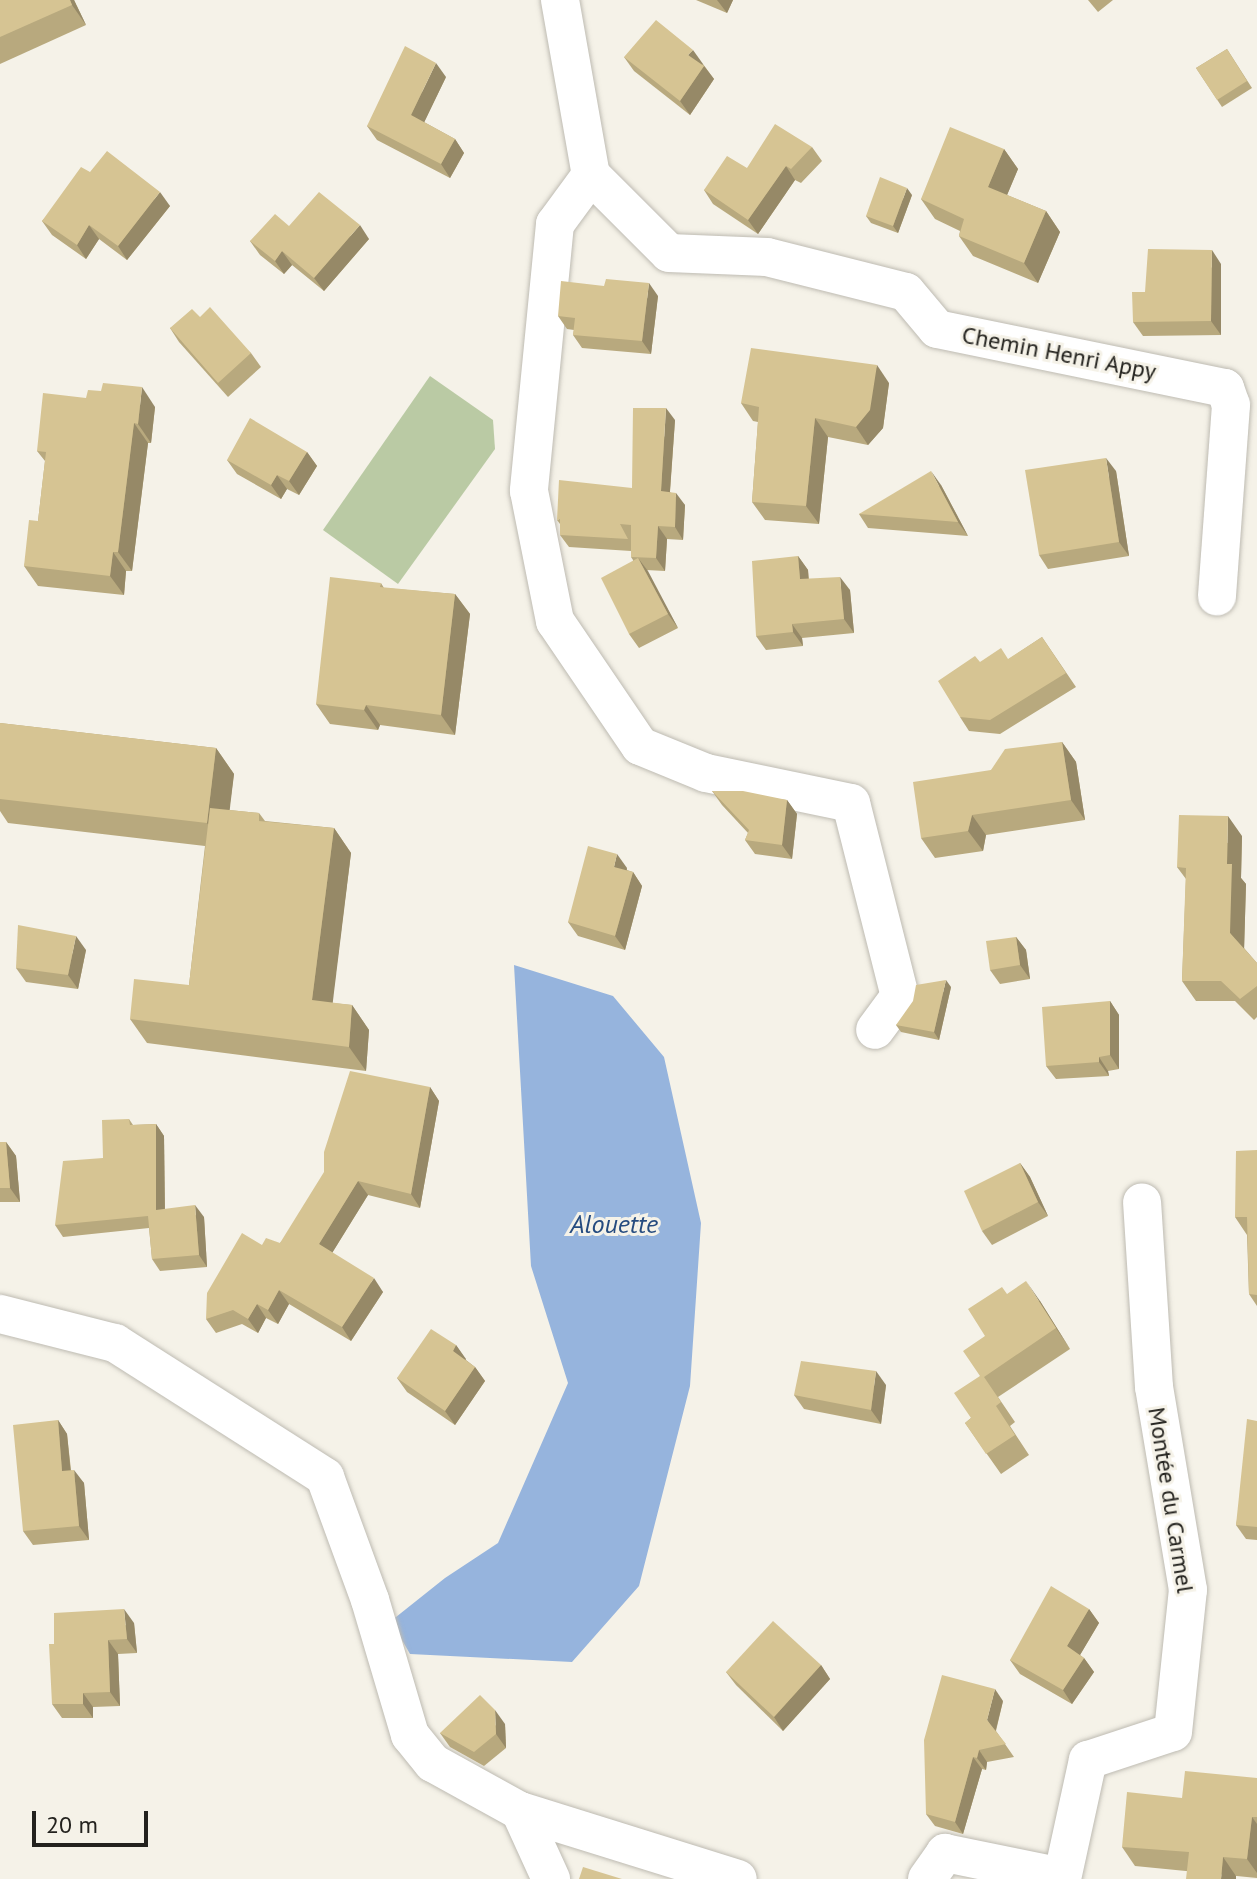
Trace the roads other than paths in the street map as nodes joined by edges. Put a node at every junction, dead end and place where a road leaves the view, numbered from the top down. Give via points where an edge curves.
1 (560, 0) edge
2 (591, 175) junction
3 (1217, 596) dead end
4 (875, 1030) dead end
5 (1142, 1202) dead end
6 (0, 1314) edge
7 (520, 1811) junction
8 (1062, 1878) edge
9 (551, 1879) edge
10 (738, 1879) edge
11 (927, 1879) edge

1 - 2 street
2 - 3 street, Chemin Henri Appy via 669,253 767,257 906,292 937,329 1225,388 1231,405
2 - 4 street via 555,224 529,491 555,621 640,746 706,773 851,803 900,996
5 - 8 street, Montée du Carmel via 1154,1387 1188,1590 1173,1732 1088,1760
6 - 7 street via 115,1343 325,1477 370,1600 410,1735 433,1763
7 - 9 street
7 - 10 street
8 - 11 street, Montée du Carmel via 945,1853

